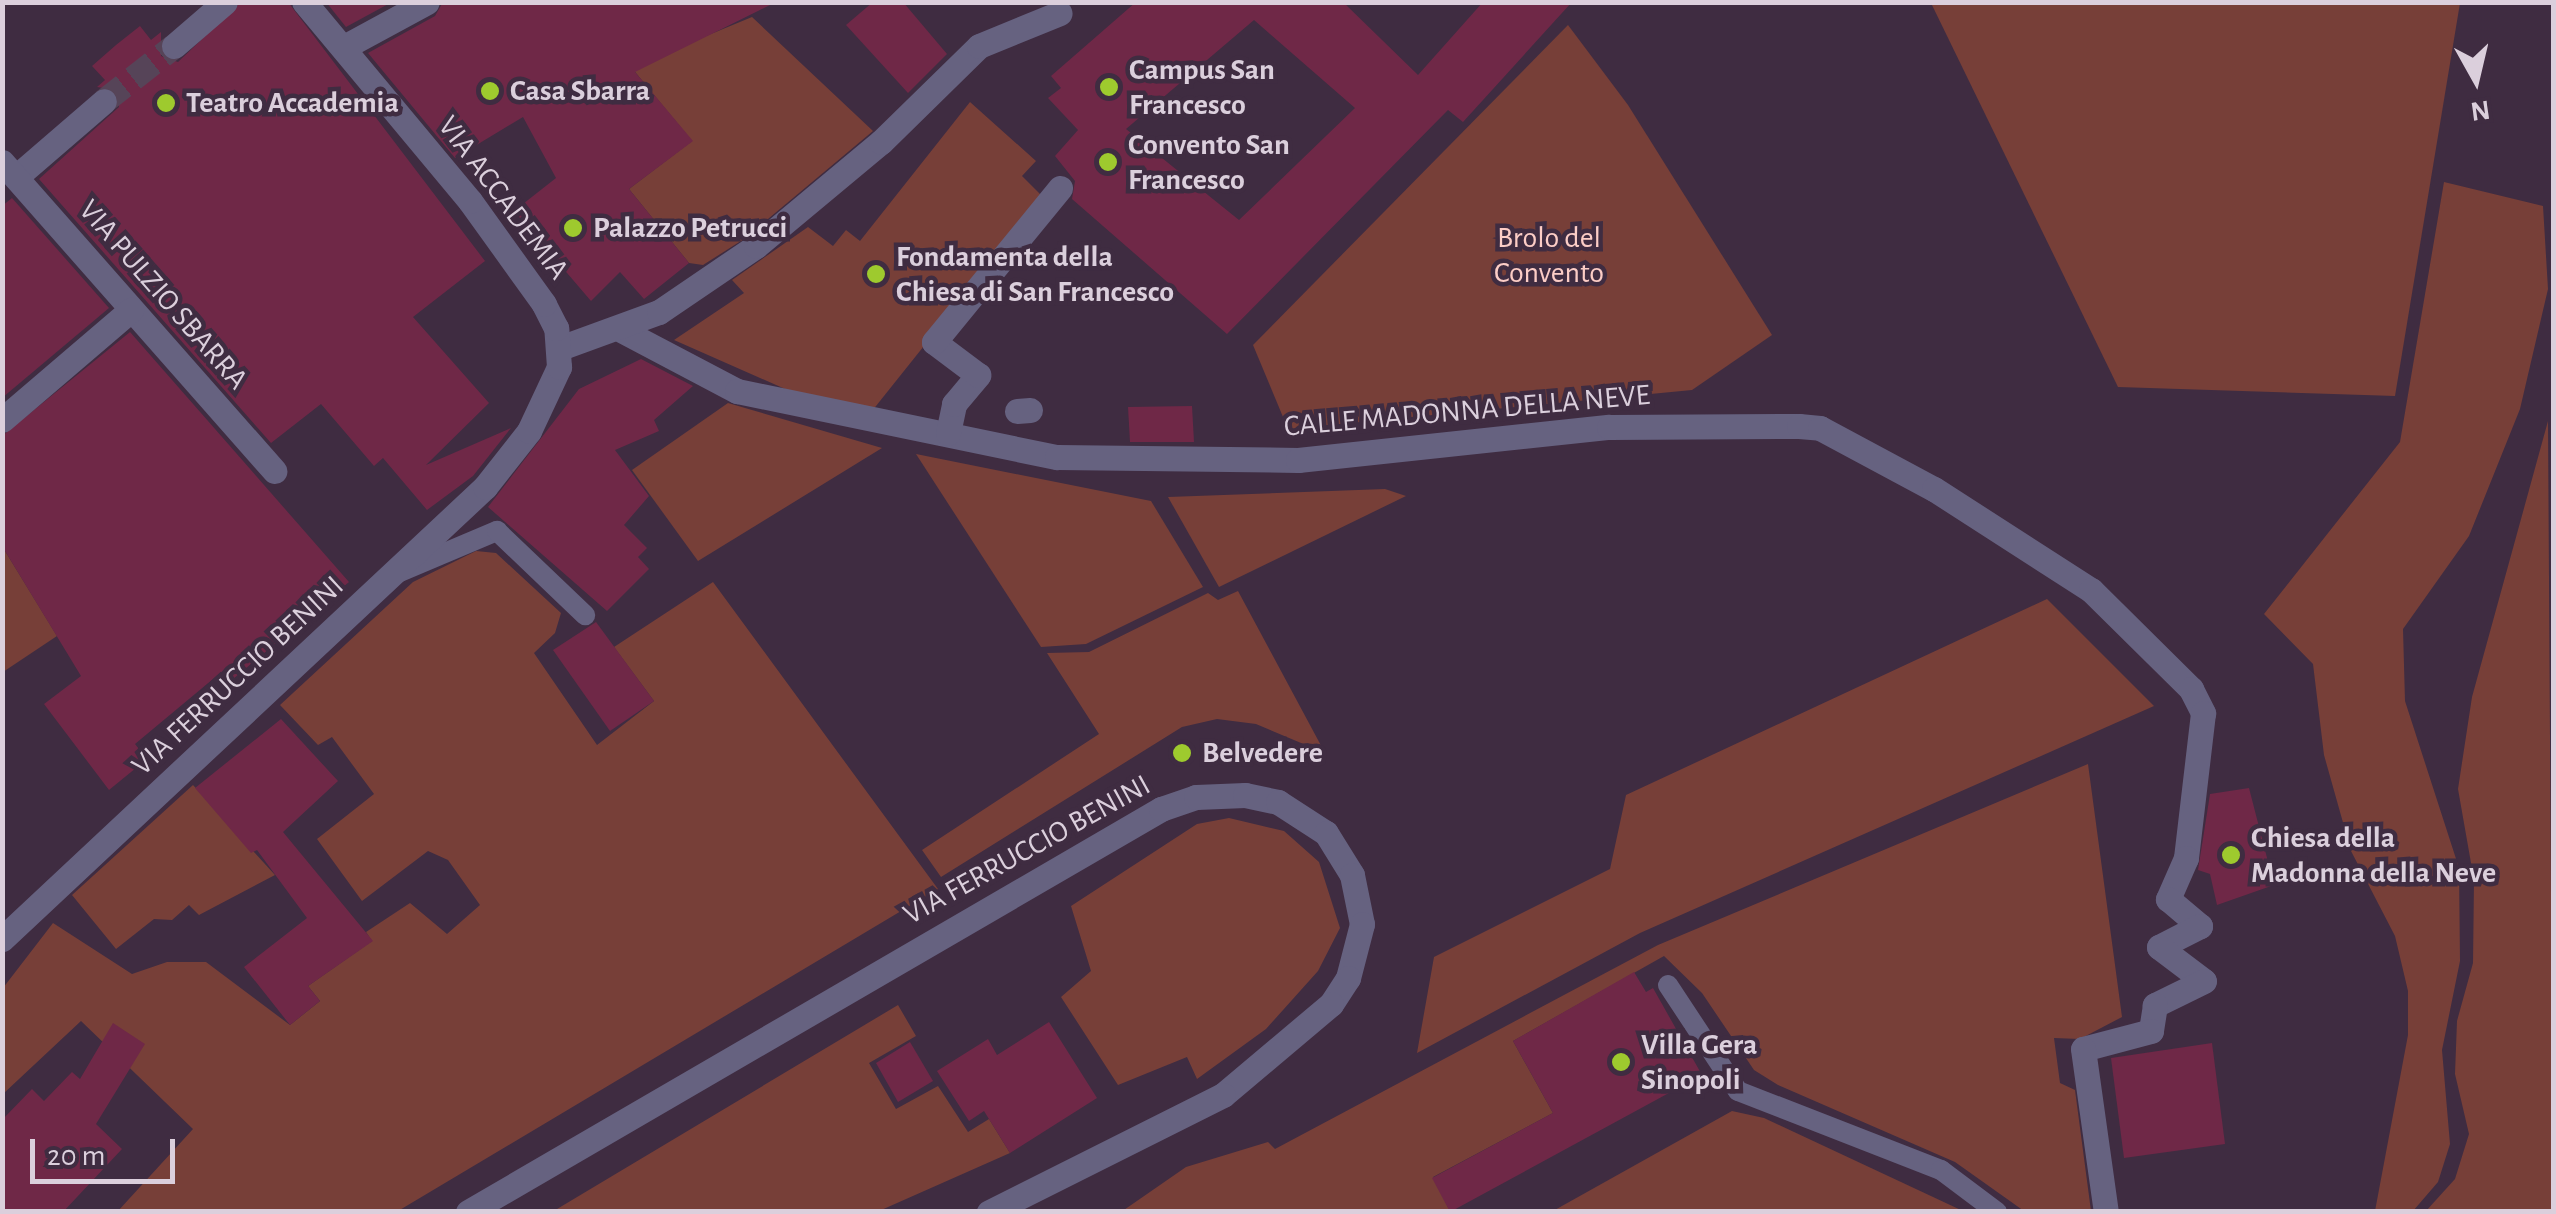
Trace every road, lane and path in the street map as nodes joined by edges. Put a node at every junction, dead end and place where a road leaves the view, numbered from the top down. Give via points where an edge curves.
1 (224, 2) edge
2 (304, 2) edge
3 (426, 2) edge
4 (1060, 14) dead end
5 (174, 46) tunnel mouth
6 (344, 48) junction
7 (104, 102) tunnel mouth
8 (9, 170) edge
9 (1060, 188) dead end
10 (131, 310) junction
11 (623, 331) junction
12 (560, 348) junction
13 (958, 410) junction
14 (2, 420) edge
15 (274, 471) dead end
16 (395, 574) junction
17 (585, 615) dead end
18 (2, 939) edge
19 (1668, 984) dead end
20 (468, 1212) edge
21 (988, 1212) edge
22 (1997, 1212) edge
23 (2106, 1212) edge

1 - 5 street
2 - 6 street, VIA ACCADEMIA
3 - 6 street
4 - 11 street via 979,46 756,246
6 - 12 street, VIA ACCADEMIA via 533,290
7 - 8 street
8 - 10 street, VIA PULZIO SBARRA
9 - 13 street via 934,342 978,375
10 - 14 street
10 - 15 street, VIA PULZIO SBARRA
11 - 12 street
11 - 13 street, CALLE MADONNA DELLA NEVE via 737,391
12 - 16 street, VIA FERRUCCIO BENINI via 550,391 528,430 485,487
13 - 23 street, CALLE MADONNA DELLA NEVE via 1106,462 1318,458 1610,427 1809,427 1934,489 2091,590 2192,690 2203,713 2186,858 2168,899 2200,926 2158,947 2204,981 2156,1006 2150,1031 2083,1049
16 - 17 lane via 497,531
16 - 18 street, VIA FERRUCCIO BENINI
19 - 22 lane via 1738,1091 1926,1163
20 - 21 street, VIA FERRUCCIO BENINI via 1161,809 1196,797 1245,795 1278,802 1326,833 1352,875 1362,924 1348,978 1330,1004 1223,1095

